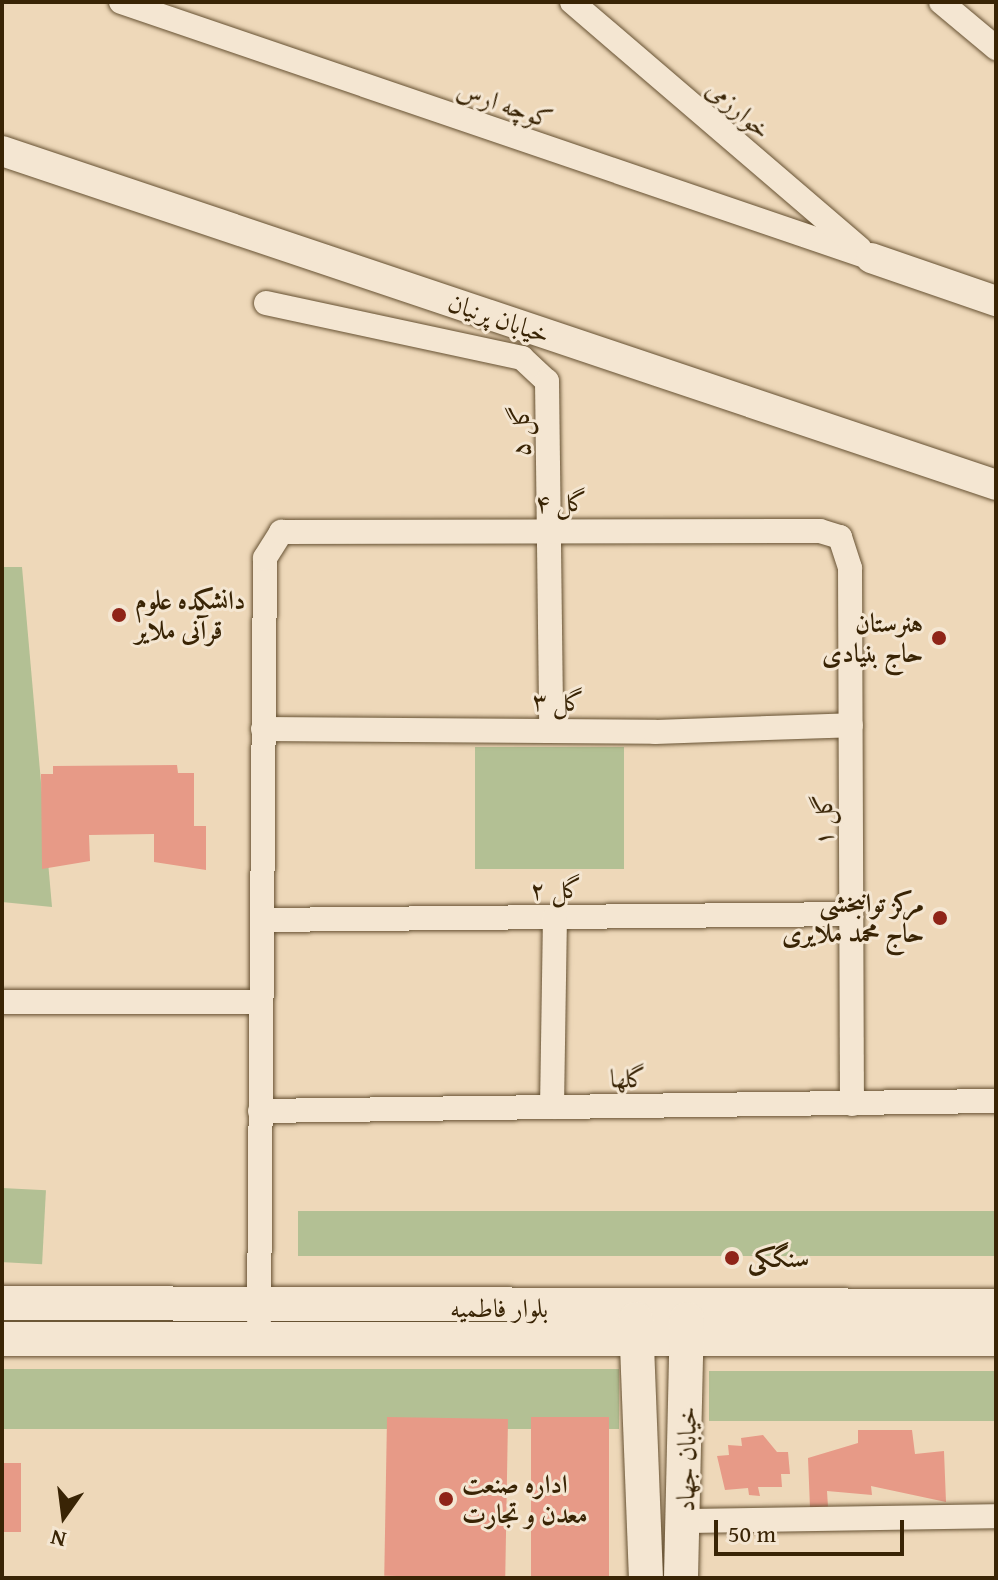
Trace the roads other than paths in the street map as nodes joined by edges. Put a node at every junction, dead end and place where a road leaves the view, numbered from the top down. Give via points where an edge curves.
1 (121, 2) edge
2 (572, 2) edge
3 (941, 2) edge
4 (996, 48) edge
5 (2, 151) edge
6 (871, 258) junction
7 (996, 301) edge
8 (266, 303) dead end
9 (996, 485) edge
10 (549, 530) junction
11 (840, 537) joint
12 (851, 725) junction
13 (263, 729) junction
14 (551, 729) junction
15 (851, 914) junction
16 (555, 917) junction
17 (262, 920) junction
18 (2, 1002) edge
19 (261, 1002) junction
20 (996, 1101) edge
21 (852, 1104) junction
22 (552, 1107) junction
23 (260, 1111) junction
24 (2, 1303) edge
25 (996, 1306) edge
26 (688, 1323) junction
27 (636, 1324) junction
28 (259, 1325) junction
29 (2, 1339) edge
30 (996, 1339) edge
31 (996, 1516) edge
32 (685, 1521) junction
33 (646, 1578) edge
34 (681, 1578) edge

1 - 6 street, کوچه ارس
2 - 6 street, خوارزمی
3 - 4 street
5 - 9 street, خیابان پرنیان
6 - 7 street
8 - 10 street, گل ۵ via 522,358 547,381
10 - 11 street, گل ۴ via 820,531
10 - 13 street, گل ۴ via 281,532 265,558
10 - 14 street, گل ۵
11 - 12 street, گل ۱ via 850,568
12 - 14 street, گل ۳
12 - 15 street, گل ۱
13 - 14 street, گل ۳
13 - 17 street
15 - 16 street, گل ۲
15 - 21 street, گل ۱
16 - 17 street, گل ۲
16 - 22 street
17 - 19 street
18 - 19 street
19 - 23 street
20 - 21 street, گلها
21 - 22 street, گلها
22 - 23 street, گلها
23 - 28 street
24 - 28 main road, بلوار فاطمیه
25 - 26 main road, بلوار فاطمیه
26 - 27 main road, بلوار فاطمیه
26 - 30 main road, بلوار فاطمیه
26 - 32 main road, خیابان جهاد
27 - 28 main road, بلوار فاطمیه
27 - 33 main road, خیابان جهاد
28 - 29 main road, بلوار فاطمیه
31 - 32 street
32 - 34 main road, خیابان جهاد

